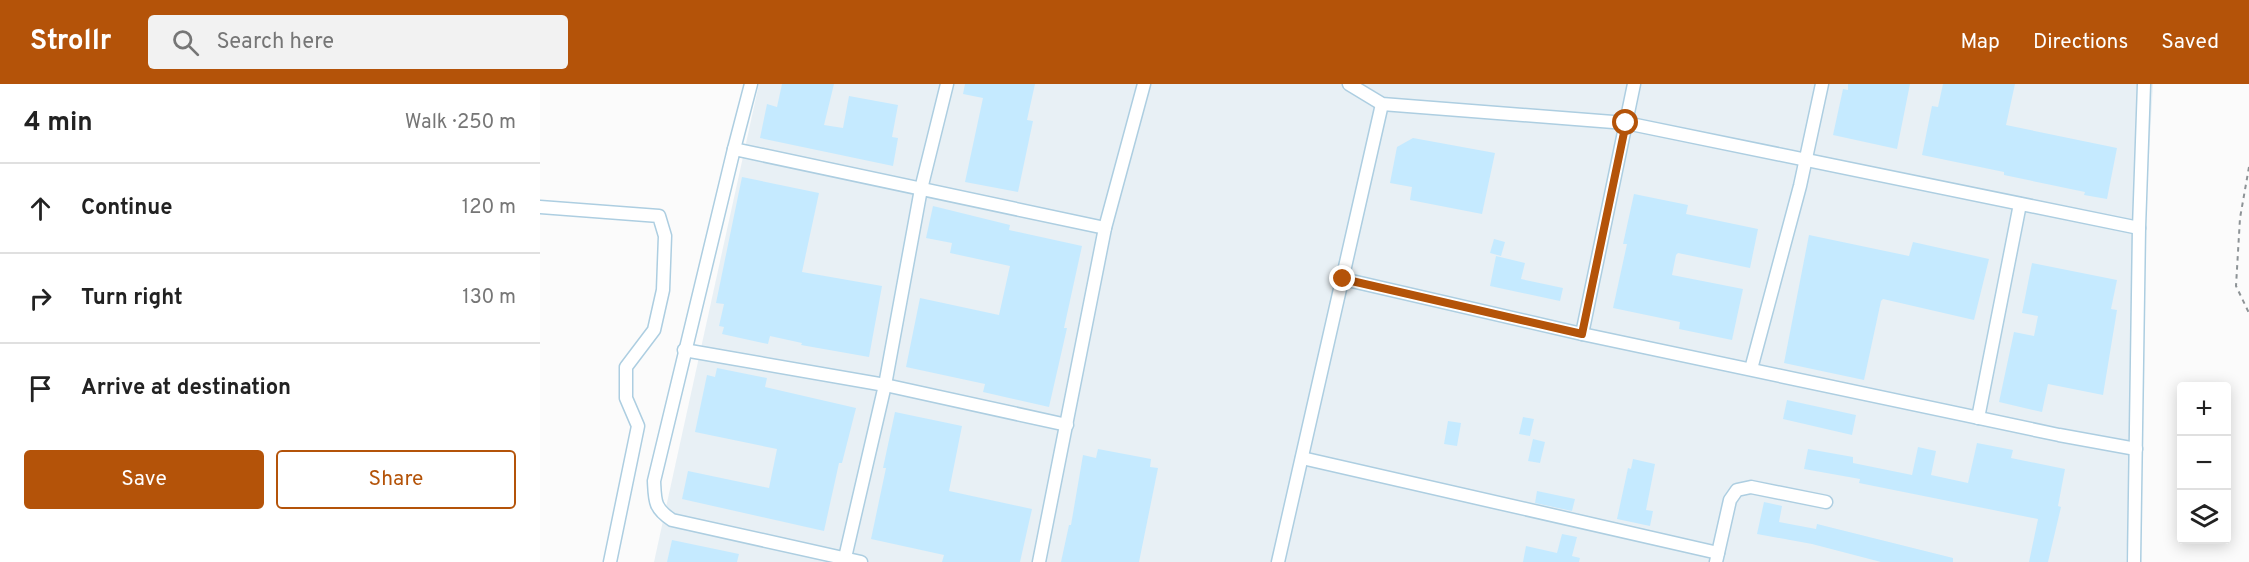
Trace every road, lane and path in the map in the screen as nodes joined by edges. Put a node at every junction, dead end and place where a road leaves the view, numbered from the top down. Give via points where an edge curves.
1 (751, 84) edge
2 (947, 84) edge
3 (1144, 84) edge
4 (1349, 84) edge
5 (1634, 84) edge
6 (1822, 84) edge
7 (2144, 84) edge
8 (1382, 104) junction
9 (1626, 123) junction
10 (734, 149) junction
11 (1806, 160) junction
12 (2249, 167) edge
13 (921, 189) junction
14 (2020, 204) junction
15 (540, 207) edge
16 (1105, 228) junction
17 (2139, 228) junction
18 (1343, 279) junction
19 (2249, 313) edge
20 (1582, 334) junction
21 (684, 350) junction
22 (1751, 369) junction
23 (885, 385) junction
24 (1978, 418) junction
25 (1067, 425) junction
26 (2136, 449) junction
27 (1302, 458) junction
28 (1826, 502) dead end
29 (1717, 558) edge
30 (844, 560) edge
31 (610, 562) edge
32 (861, 562) edge
33 (1038, 562) edge
34 (1278, 562) edge
35 (2134, 562) edge

1 - 10 street
2 - 13 street
3 - 16 street
4 - 8 street
5 - 9 street
6 - 11 street
7 - 17 street
8 - 9 street
8 - 18 street
9 - 11 street
9 - 20 street
10 - 13 street
10 - 21 street
11 - 14 street
11 - 22 street
12 - 19 path via 2240,218 2236,286
13 - 16 street
13 - 23 street
14 - 17 street
14 - 24 street
15 - 31 street via 659,216 665,236 663,290 654,330 626,368 626,398 638,426
16 - 25 street
17 - 26 street
18 - 20 street
18 - 27 street
20 - 22 street
21 - 23 street
21 - 30 street via 654,481 660,512 672,520
22 - 24 street
23 - 25 street
23 - 30 street
24 - 26 street
25 - 33 street
26 - 35 street
27 - 29 street
27 - 34 street
28 - 29 street via 1742,488 1730,500
30 - 32 street

